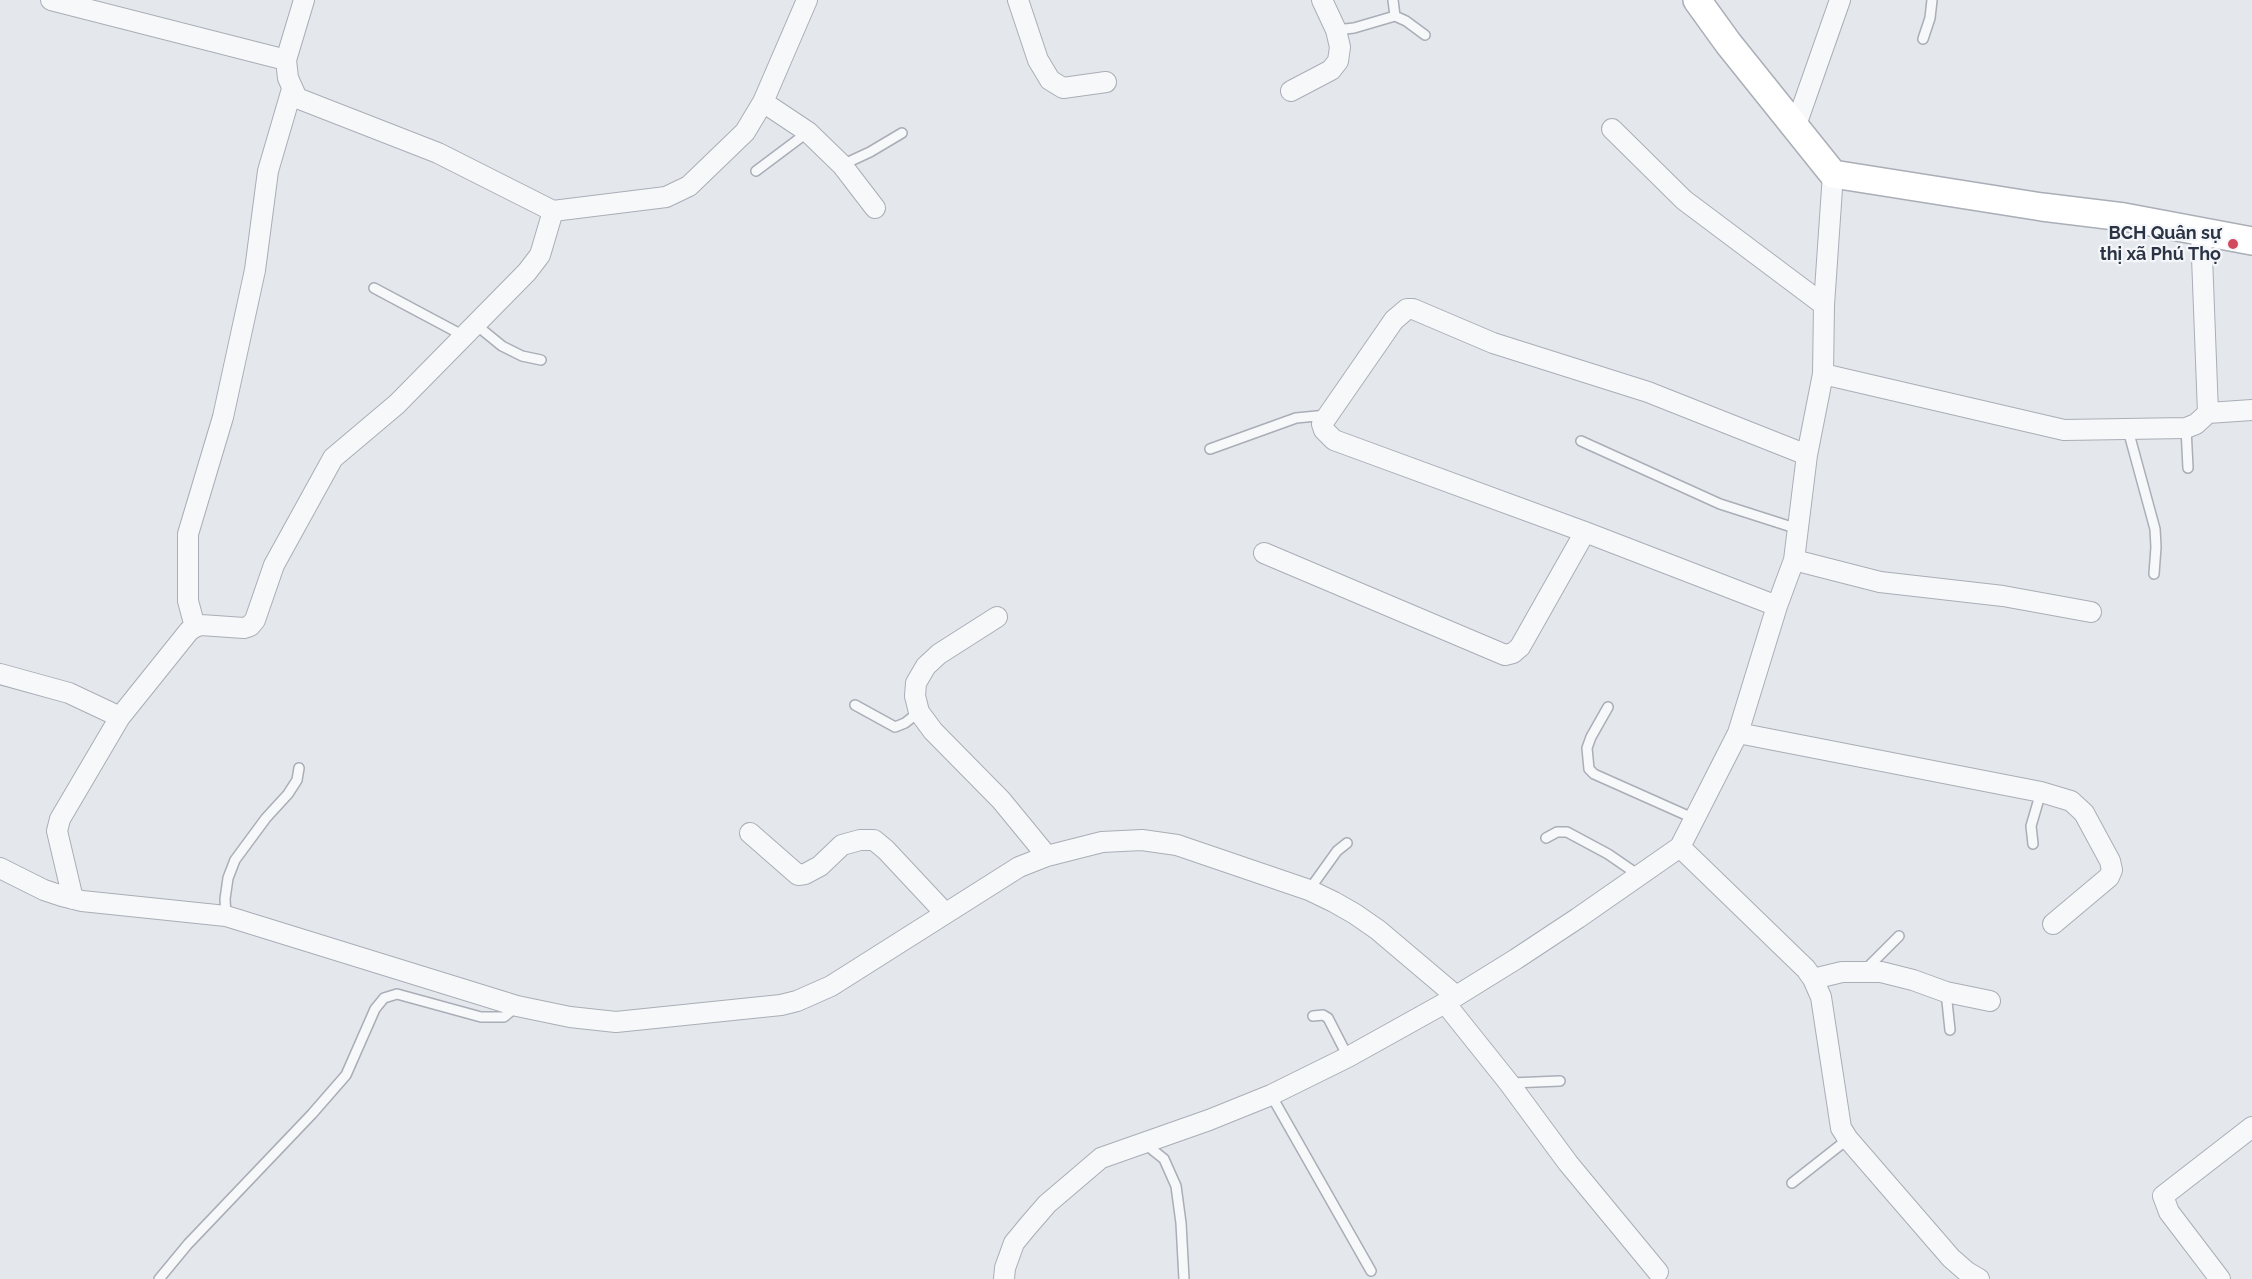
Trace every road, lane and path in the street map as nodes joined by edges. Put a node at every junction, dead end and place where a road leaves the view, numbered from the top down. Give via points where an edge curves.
1 (51, 0) edge
2 (304, 0) edge
3 (807, 0) edge
4 (1018, 0) edge
5 (1322, 0) edge
6 (1392, 0) edge
7 (1696, 0) edge
8 (1840, 0) edge
9 (1932, 0) edge
10 (1395, 16) junction
11 (1336, 30) junction
12 (1425, 35) dead end
13 (1923, 39) dead end
14 (285, 60) junction
15 (1106, 82) dead end
16 (292, 89) junction
17 (1291, 91) dead end
18 (763, 102) junction
19 (1795, 128) junction
20 (1612, 129) dead end
21 (807, 132) junction
22 (902, 133) dead end
23 (842, 165) junction
24 (756, 171) dead end
25 (1833, 174) junction
26 (875, 208) dead end
27 (553, 211) junction
28 (2201, 231) junction
29 (2252, 241) edge
30 (374, 288) dead end
31 (1824, 305) junction
32 (469, 330) junction
33 (541, 360) dead end
34 (1823, 374) junction
35 (2252, 410) edge
36 (2208, 413) junction
37 (1327, 415) junction
38 (2186, 428) junction
39 (2128, 430) junction
40 (1581, 441) dead end
41 (1210, 449) dead end
42 (1807, 455) junction
43 (2188, 468) dead end
44 (1798, 529) junction
45 (1585, 532) junction
46 (1264, 553) dead end
47 (1794, 560) junction
48 (2154, 574) dead end
49 (1777, 606) junction
50 (2091, 612) dead end
51 (997, 617) dead end
52 (195, 627) junction
53 (0, 675) edge
54 (855, 705) dead end
55 (1608, 707) dead end
56 (919, 712) junction
57 (120, 717) junction
58 (1738, 733) junction
59 (299, 768) dead end
60 (2041, 792) junction
61 (1695, 819) junction
62 (750, 833) dead end
63 (1546, 838) dead end
64 (1347, 843) dead end
65 (2033, 844) dead end
66 (1680, 847) junction
67 (1047, 856) junction
68 (0, 867) edge
69 (1641, 876) junction
70 (1309, 890) junction
71 (73, 899) junction
72 (945, 913) junction
73 (226, 916) junction
74 (2053, 924) dead end
75 (1899, 936) dead end
76 (1864, 971) junction
77 (1813, 979) junction
78 (1946, 992) junction
79 (1450, 1000) junction
80 (1990, 1001) dead end
81 (517, 1005) junction
82 (1313, 1016) dead end
83 (1950, 1030) dead end
84 (1348, 1057) junction
85 (1560, 1081) dead end
86 (1509, 1083) junction
87 (1271, 1095) junction
88 (2252, 1127) edge
89 (1848, 1139) junction
90 (1144, 1143) junction
91 (1792, 1183) dead end
92 (1371, 1270) dead end
93 (1658, 1272) dead end
94 (159, 1279) edge
95 (1004, 1279) edge
96 (1184, 1279) edge
97 (1979, 1279) edge
98 (2220, 1279) edge

1 - 14 street
2 - 14 street
3 - 18 street
4 - 15 street via 1038,60 1050,80 1063,88
5 - 11 street
6 - 10 lane
7 - 19 street
8 - 19 street
9 - 13 lane
10 - 11 lane
10 - 12 lane
11 - 17 street via 1338,61 1331,70
14 - 16 street
16 - 27 street via 297,98 438,153
16 - 52 street via 268,171 255,270 223,417 188,534 188,602
18 - 21 street
18 - 27 street via 745,132 689,186 666,197
19 - 25 street
20 - 31 street via 1684,200
21 - 23 street
21 - 24 lane
22 - 23 lane
23 - 26 street
25 - 28 street
25 - 31 street
27 - 32 street via 540,255
28 - 29 street
28 - 36 street
30 - 32 lane
31 - 34 street
32 - 33 lane via 522,356
32 - 52 street via 397,404 333,458 274,565 250,626
34 - 39 street via 2052,428
34 - 42 street
35 - 36 street
36 - 38 street
37 - 41 lane via 1296,418
37 - 42 street via 1394,320 1407,309 1413,309 1493,343 1648,392
37 - 45 street via 1322,424 1334,440
38 - 39 street
38 - 43 lane
39 - 48 lane via 2155,529
40 - 44 lane via 1720,504
42 - 44 street
44 - 47 street
45 - 46 street via 1520,647 1504,655
45 - 49 street
47 - 49 street
47 - 50 street via 1880,582 2003,596
49 - 58 street
51 - 56 street via 927,666 916,683
52 - 57 street
53 - 57 street via 69,693
54 - 56 lane via 895,726
55 - 61 lane via 1587,748 1589,769
56 - 67 street
57 - 71 street via 60,819 57,831
58 - 60 street
58 - 61 street
59 - 73 lane via 288,794 235,860 228,878
60 - 65 lane via 2031,826
60 - 74 street via 2078,806 2112,870 2109,877
61 - 66 street
62 - 72 street via 798,875 820,866 842,845 874,840
63 - 69 lane via 1567,832
64 - 70 lane
66 - 69 street
66 - 77 street
67 - 70 street via 1102,842 1142,840 1178,845
67 - 72 street via 1019,867
68 - 71 street via 44,890
69 - 79 street
70 - 79 street via 1371,925
71 - 73 street
72 - 81 street via 831,986 781,1005 616,1022
73 - 81 street
75 - 76 lane
76 - 77 street
76 - 78 street via 1881,972
77 - 89 street via 1821,997 1838,1116
78 - 80 street
78 - 83 lane
79 - 84 street
79 - 86 street
81 - 94 lane via 504,1017 481,1017 397,994 384,998 375,1009 346,1075
82 - 84 lane via 1328,1018
84 - 87 street
85 - 86 lane
86 - 93 street via 1568,1163
87 - 90 street
87 - 92 lane
88 - 98 street via 2163,1196 2169,1212
89 - 91 lane
89 - 97 street via 1951,1258
90 - 95 street via 1101,1158 1047,1204 1014,1243
90 - 96 lane via 1164,1159 1176,1186

